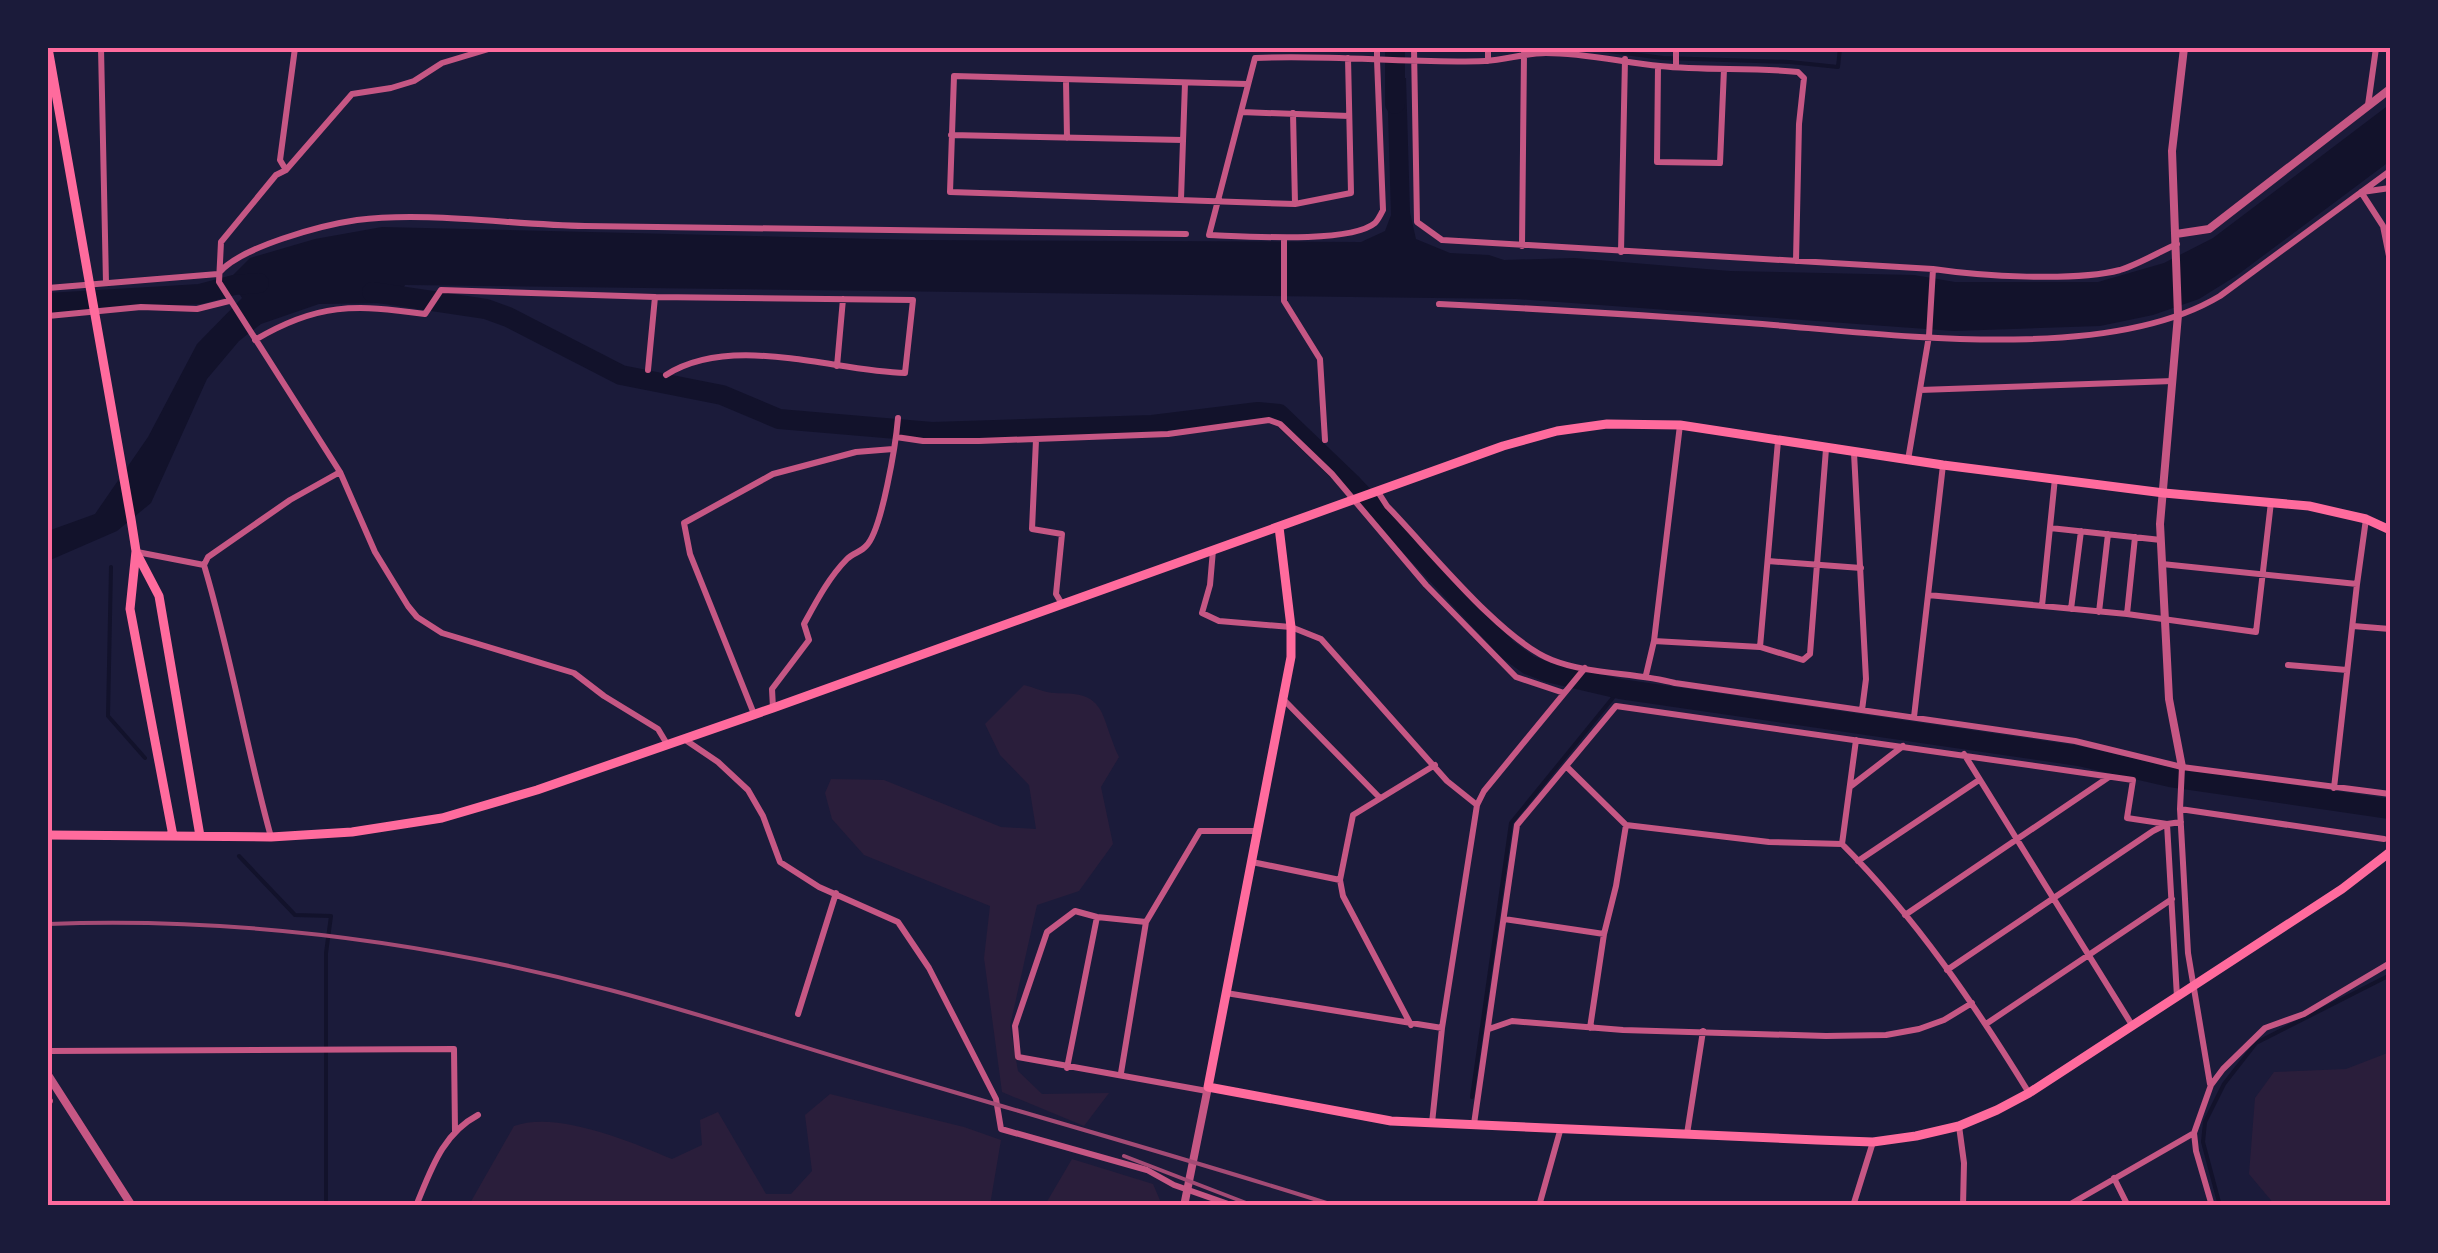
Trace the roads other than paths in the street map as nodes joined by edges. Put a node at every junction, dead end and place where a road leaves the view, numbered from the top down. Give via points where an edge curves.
1 (48, 48) edge
2 (102, 48) edge
3 (294, 48) edge
4 (492, 48) edge
5 (1377, 48) edge
6 (1414, 48) edge
7 (1488, 48) edge
8 (1676, 48) edge
9 (2184, 48) edge
10 (2376, 48) edge
11 (1296, 52) edge
12 (1524, 53) junction
13 (1348, 58) junction
14 (1625, 59) junction
15 (1380, 60) junction
16 (1410, 60) junction
17 (1488, 61) junction
18 (1658, 66) junction
19 (1676, 66) junction
20 (1724, 69) junction
21 (1066, 80) junction
22 (1185, 83) junction
23 (1247, 84) junction
24 (2390, 89) edge
25 (2368, 105) junction
26 (1241, 112) junction
27 (1292, 113) junction
28 (1349, 116) junction
29 (952, 136) junction
30 (1067, 138) junction
31 (1183, 140) junction
32 (286, 170) junction
33 (2390, 171) edge
34 (2390, 188) edge
35 (2361, 192) junction
36 (1181, 199) junction
37 (1216, 202) junction
38 (1295, 204) junction
39 (1186, 234) dead end
40 (1284, 238) junction
41 (2177, 243) junction
42 (1522, 246) junction
43 (1620, 252) junction
44 (1796, 261) junction
45 (2390, 261) edge
46 (1932, 273) junction
47 (218, 278) junction
48 (106, 283) junction
49 (48, 288) edge
50 (91, 288) junction
51 (656, 298) junction
52 (230, 300) junction
53 (843, 300) junction
54 (1438, 304) dead end
55 (94, 312) junction
56 (2178, 312) junction
57 (48, 316) edge
58 (1930, 333) junction
59 (255, 340) junction
60 (837, 366) junction
61 (648, 370) dead end
62 (666, 375) dead end
63 (2173, 381) junction
64 (1920, 390) junction
65 (898, 418) dead end
66 (1680, 426) junction
67 (896, 437) junction
68 (1036, 440) junction
69 (1325, 440) dead end
70 (1778, 441) junction
71 (893, 449) junction
72 (1826, 449) junction
73 (1854, 453) junction
74 (1908, 460) junction
75 (1942, 465) junction
76 (340, 472) junction
77 (2055, 477) junction
78 (1378, 492) junction
79 (2164, 493) junction
80 (1352, 501) junction
81 (2271, 502) junction
82 (2366, 519) junction
83 (1279, 527) junction
84 (2050, 528) junction
85 (2390, 530) edge
86 (2081, 531) junction
87 (2108, 534) junction
88 (2135, 537) junction
89 (2161, 540) junction
90 (1213, 550) junction
91 (136, 552) junction
92 (1768, 561) junction
93 (2162, 564) junction
94 (204, 565) junction
95 (1817, 565) junction
96 (1861, 568) junction
97 (2263, 574) junction
98 (2357, 584) junction
99 (1928, 595) junction
100 (1062, 604) junction
101 (2042, 606) junction
102 (2071, 609) junction
103 (2099, 612) junction
104 (2126, 614) junction
105 (2165, 621) junction
106 (1291, 626) junction
107 (2353, 626) junction
108 (2390, 629) edge
109 (1654, 642) junction
110 (1760, 648) junction
111 (2288, 665) dead end
112 (1586, 667) junction
113 (2347, 670) junction
114 (1646, 675) junction
115 (1564, 693) junction
116 (1284, 700) junction
117 (773, 708) junction
118 (1862, 710) junction
119 (754, 714) junction
120 (1914, 717) junction
121 (683, 738) junction
122 (1856, 740) junction
123 (667, 744) junction
124 (1904, 746) junction
125 (1964, 754) junction
126 (1434, 765) junction
127 (1566, 766) junction
128 (2182, 767) junction
129 (2109, 777) junction
130 (1980, 780) junction
131 (1851, 786) junction
132 (2334, 788) junction
133 (2390, 794) edge
134 (1379, 798) junction
135 (1477, 805) junction
136 (2180, 810) junction
137 (2181, 822) junction
138 (2167, 824) junction
139 (1626, 825) junction
140 (1258, 832) junction
141 (48, 835) edge
142 (173, 836) junction
143 (200, 836) junction
144 (271, 836) junction
145 (2017, 840) junction
146 (2384, 840) dead end
147 (1842, 844) junction
148 (2390, 852) edge
149 (1858, 861) junction
150 (1252, 862) junction
151 (1340, 880) junction
152 (836, 894) junction
153 (2054, 898) junction
154 (2172, 899) junction
155 (1905, 915) junction
156 (1097, 917) junction
157 (1504, 920) junction
158 (1146, 922) junction
159 (1604, 934) junction
160 (2089, 956) junction
161 (2390, 964) edge
162 (1948, 970) junction
163 (2194, 984) junction
164 (1226, 993) junction
165 (2177, 997) junction
166 (1972, 1003) junction
167 (798, 1014) dead end
168 (1986, 1024) junction
169 (2132, 1025) junction
170 (1411, 1026) junction
171 (1442, 1028) junction
172 (1590, 1028) junction
173 (1488, 1029) junction
174 (1703, 1031) junction
175 (48, 1051) edge
176 (1068, 1068) junction
177 (1121, 1074) junction
178 (48, 1075) edge
179 (2211, 1085) junction
180 (1207, 1089) junction
181 (2029, 1094) junction
182 (478, 1115) dead end
183 (1432, 1123) junction
184 (1474, 1126) junction
185 (1959, 1126) junction
186 (1560, 1130) junction
187 (455, 1132) junction
188 (2194, 1133) junction
189 (1688, 1134) junction
190 (1873, 1142) junction
191 (2114, 1178) junction
192 (132, 1206) edge
193 (416, 1206) edge
194 (1184, 1206) edge
195 (1234, 1206) edge
196 (1539, 1206) edge
197 (1854, 1206) edge
198 (1963, 1206) edge
199 (2067, 1206) edge
200 (2128, 1206) edge
201 (2212, 1206) edge

1 - 50 main road
2 - 48 street
3 - 32 street via 280,160
4 - 32 street via 442,63 414,80 352,94
5 - 15 street
6 - 16 street
7 - 17 street
8 - 19 street
9 - 41 street via 2172,151
10 - 25 street
11 - 13 street
11 - 23 street via 1255,58
12 - 14 street
12 - 17 street
12 - 42 street
13 - 15 street
13 - 28 street
14 - 18 street
14 - 43 street
15 - 16 street
15 - 40 street via 1383,210 1377,222
16 - 17 street
16 - 42 street via 1418,222 1442,240
18 - 19 street
18 - 20 street via 1657,162 1720,164
19 - 20 street
20 - 44 street via 1798,72 1804,78
21 - 22 street
21 - 29 street via 954,76
21 - 30 street
22 - 23 street
22 - 31 street
23 - 26 street
24 - 25 street
25 - 41 street via 2209,229
26 - 27 street
26 - 37 street
27 - 28 street
27 - 38 street
28 - 38 street via 1351,193
29 - 30 street
29 - 36 street via 950,192
30 - 31 street
31 - 36 street
32 - 47 street via 220,242
33 - 35 street
34 - 35 street
35 - 45 street via 2383,226
35 - 56 street via 2230,289
36 - 37 street
37 - 38 street
37 - 40 street via 1209,234
39 - 47 street via 373,219 288,236 226,264
40 - 69 street via 1284,301 1320,359
41 - 46 street via 2120,270
41 - 56 street
42 - 43 street
43 - 44 street
44 - 46 street
46 - 58 street
47 - 48 street
47 - 52 street
48 - 50 street
49 - 50 street
50 - 55 main road
51 - 53 street
51 - 59 street via 440,290 425,314 341,308 310,313
51 - 61 street
52 - 55 street via 197,309
52 - 59 street
53 - 60 street
53 - 60 street via 912,300 906,373
54 - 58 street
55 - 57 street
55 - 91 main road
56 - 58 street via 2096,334
56 - 63 street
58 - 64 street
59 - 76 street
60 - 62 street via 762,354 680,366
63 - 64 street
63 - 79 street
64 - 74 street
65 - 67 street
66 - 70 main road
66 - 78 main road via 1557,431
66 - 109 street
67 - 68 street
67 - 71 street
68 - 80 street via 1168,434 1269,420 1288,430
68 - 100 street via 1032,530 1062,534 1056,594
70 - 72 main road
70 - 92 street
71 - 117 street via 870,542 846,560 810,612 804,624 810,640 772,689
71 - 119 street via 773,474 684,523 690,554
72 - 73 main road
72 - 95 street
73 - 74 main road
73 - 96 street
74 - 75 main road
75 - 77 main road
75 - 99 street
76 - 94 street via 275,510
76 - 123 street via 375,552 417,617 456,638 574,673 658,729
77 - 79 main road
77 - 84 street
78 - 80 main road
78 - 112 street via 1502,626 1531,650
79 - 81 main road
79 - 89 street
80 - 83 main road
80 - 115 street via 1516,677
81 - 82 main road
81 - 97 street
82 - 85 main road
82 - 98 street
83 - 90 main road
83 - 106 main road
84 - 86 street
84 - 101 street
86 - 87 street
86 - 102 street
87 - 88 street
87 - 103 street
88 - 89 street
88 - 104 street
89 - 93 street
90 - 100 main road
90 - 106 street via 1202,614
91 - 94 street
91 - 142 main road via 130,609
91 - 143 main road via 159,596
92 - 95 street
92 - 110 street
93 - 97 street
93 - 105 street
94 - 144 street
95 - 96 street
95 - 110 street via 1810,654 1804,660
96 - 118 street
97 - 98 street
97 - 105 street via 2256,632
98 - 107 street
99 - 101 street
99 - 120 street
100 - 117 main road
101 - 102 street
102 - 103 street
103 - 104 street
104 - 105 street
105 - 128 street
106 - 116 main road
106 - 126 street via 1321,639
107 - 108 street
107 - 113 street
109 - 110 street
109 - 114 street
111 - 113 street
112 - 114 street
112 - 115 street
113 - 132 street
114 - 118 street
115 - 135 street
116 - 134 street
116 - 140 main road
117 - 119 main road
118 - 120 street
119 - 121 main road
120 - 128 street
121 - 123 main road
121 - 152 street via 748,790 780,862
122 - 124 street
122 - 127 street via 1616,706
122 - 131 street
123 - 144 main road via 442,818
124 - 125 street
124 - 131 street
125 - 129 street
125 - 130 street
126 - 134 street
126 - 135 street
127 - 139 street
127 - 157 street via 1517,825
128 - 132 street
128 - 136 street
129 - 138 street via 2134,780 2127,818
129 - 145 street
130 - 145 street
130 - 149 street
131 - 147 street
132 - 133 street
134 - 151 street via 1352,815
135 - 171 street
136 - 137 street
136 - 146 street
137 - 138 street
137 - 163 street
138 - 153 street
138 - 154 street
139 - 147 street
139 - 159 street
140 - 150 main road
140 - 158 street via 1200,831
141 - 142 main road
142 - 143 main road
143 - 144 main road
145 - 153 street
145 - 155 street
147 - 149 street
148 - 163 main road
149 - 155 street
150 - 151 street
150 - 164 main road
151 - 170 street
152 - 167 street
152 - 195 street via 898,922 910,938 996,1099 1001,1129 1147,1170
153 - 160 street
153 - 162 street
154 - 160 street
154 - 165 street
155 - 162 street
156 - 158 street
156 - 176 street
156 - 176 street via 1075,911 1048,932 1015,1026 1018,1057
157 - 159 street
157 - 173 street
158 - 177 street
159 - 172 street
160 - 168 street
160 - 169 street
161 - 179 street via 2253,1036
162 - 166 street
163 - 165 main road
163 - 179 street
164 - 170 street
164 - 180 main road
165 - 169 main road
166 - 168 street
166 - 174 street via 1932,1024 1886,1035
168 - 181 street
169 - 181 main road
170 - 171 street
171 - 183 street
172 - 173 street via 1512,1021
172 - 174 street
173 - 184 street
174 - 189 street
175 - 187 street via 454,1049
176 - 177 street
177 - 180 street
178 - 192 street
179 - 188 street
180 - 183 main road
180 - 194 street
181 - 185 main road
182 - 187 street
183 - 184 main road
184 - 186 main road
185 - 190 main road
185 - 198 street
186 - 189 main road
186 - 196 street
187 - 193 street via 440,1149
188 - 191 street
188 - 201 street
189 - 190 main road
190 - 197 street
191 - 199 street
191 - 200 street

